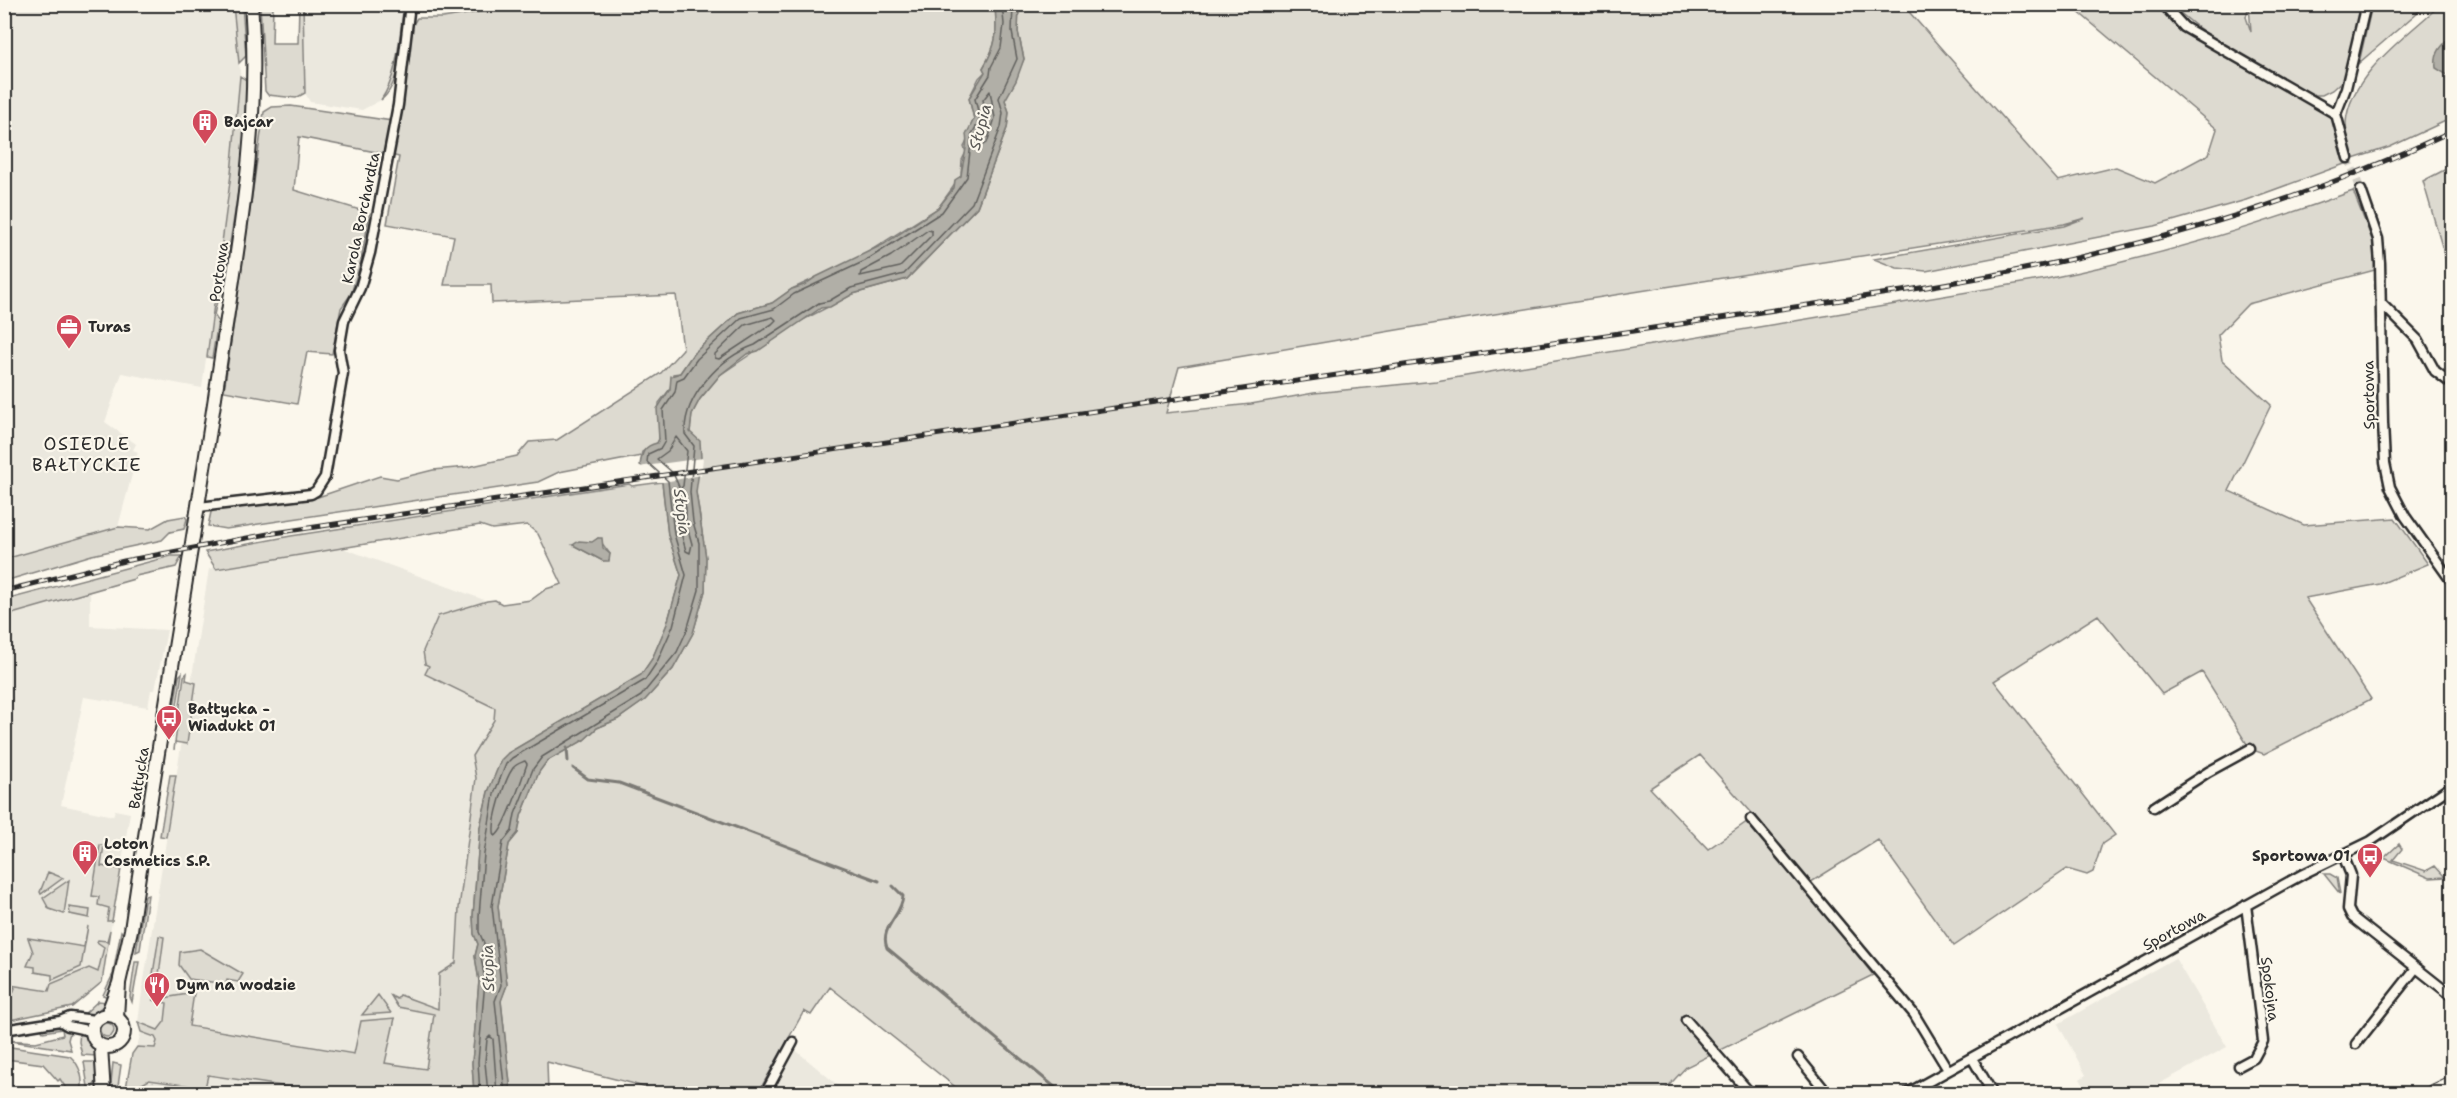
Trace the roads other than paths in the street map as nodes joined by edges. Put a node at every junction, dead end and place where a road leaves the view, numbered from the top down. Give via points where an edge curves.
1 (251, 4) edge
2 (410, 4) edge
3 (2163, 4) edge
4 (2366, 4) edge
5 (2336, 114) junction
6 (2348, 158) tunnel mouth
7 (2361, 190) tunnel mouth
8 (2381, 303) junction
9 (2452, 384) edge
10 (199, 507) junction
11 (194, 542) joint
12 (2452, 582) edge
13 (2250, 749) dead end
14 (2452, 786) edge
15 (2154, 807) dead end
16 (1751, 819) dead end
17 (2343, 855) junction
18 (2246, 905) junction
19 (2416, 968) junction
20 (2452, 996) edge
21 (1686, 1020) dead end
22 (103, 1021) junction
23 (4, 1029) edge
24 (793, 1042) dead end
25 (2356, 1044) dead end
26 (106, 1046) junction
27 (1798, 1058) dead end
28 (1972, 1058) junction
29 (2240, 1066) dead end
30 (1948, 1070) junction
31 (2452, 1083) edge
32 (104, 1094) edge
33 (765, 1094) edge
34 (1751, 1094) edge
35 (1828, 1094) edge
36 (1906, 1094) edge
37 (1993, 1094) edge
38 (2429, 1094) edge

1 - 10 main road, Portowa via 251,143
2 - 10 street, Karola Borchardta via 398,105 370,253 360,288 344,321 339,350 342,373 326,477 311,494
3 - 5 street via 2184,27
4 - 5 street
5 - 6 street
7 - 8 street, Sportowa via 2378,239
8 - 9 street via 2418,340 2435,371
8 - 12 street, Sportowa via 2383,423 2390,487 2405,516
10 - 11 main road, Portowa
11 - 22 main road, Bałtycka via 130,930 119,983
13 - 15 street
14 - 17 street, Sportowa via 2393,828
16 - 30 street via 1914,1014
17 - 18 street, Sportowa
17 - 19 street via 2351,875 2349,913
18 - 28 street, Sportowa
18 - 29 street, Spokojna via 2263,1041 2254,1058
19 - 20 street
19 - 25 street
21 - 34 street
22 - 23 street via 70,1017
22 - 26 main road via 96,1042
22 - 26 main road via 122,1025 121,1040
24 - 33 street
26 - 32 main road
27 - 35 street
28 - 30 street, Sportowa
28 - 37 street
30 - 36 street, Sportowa
31 - 38 main road

